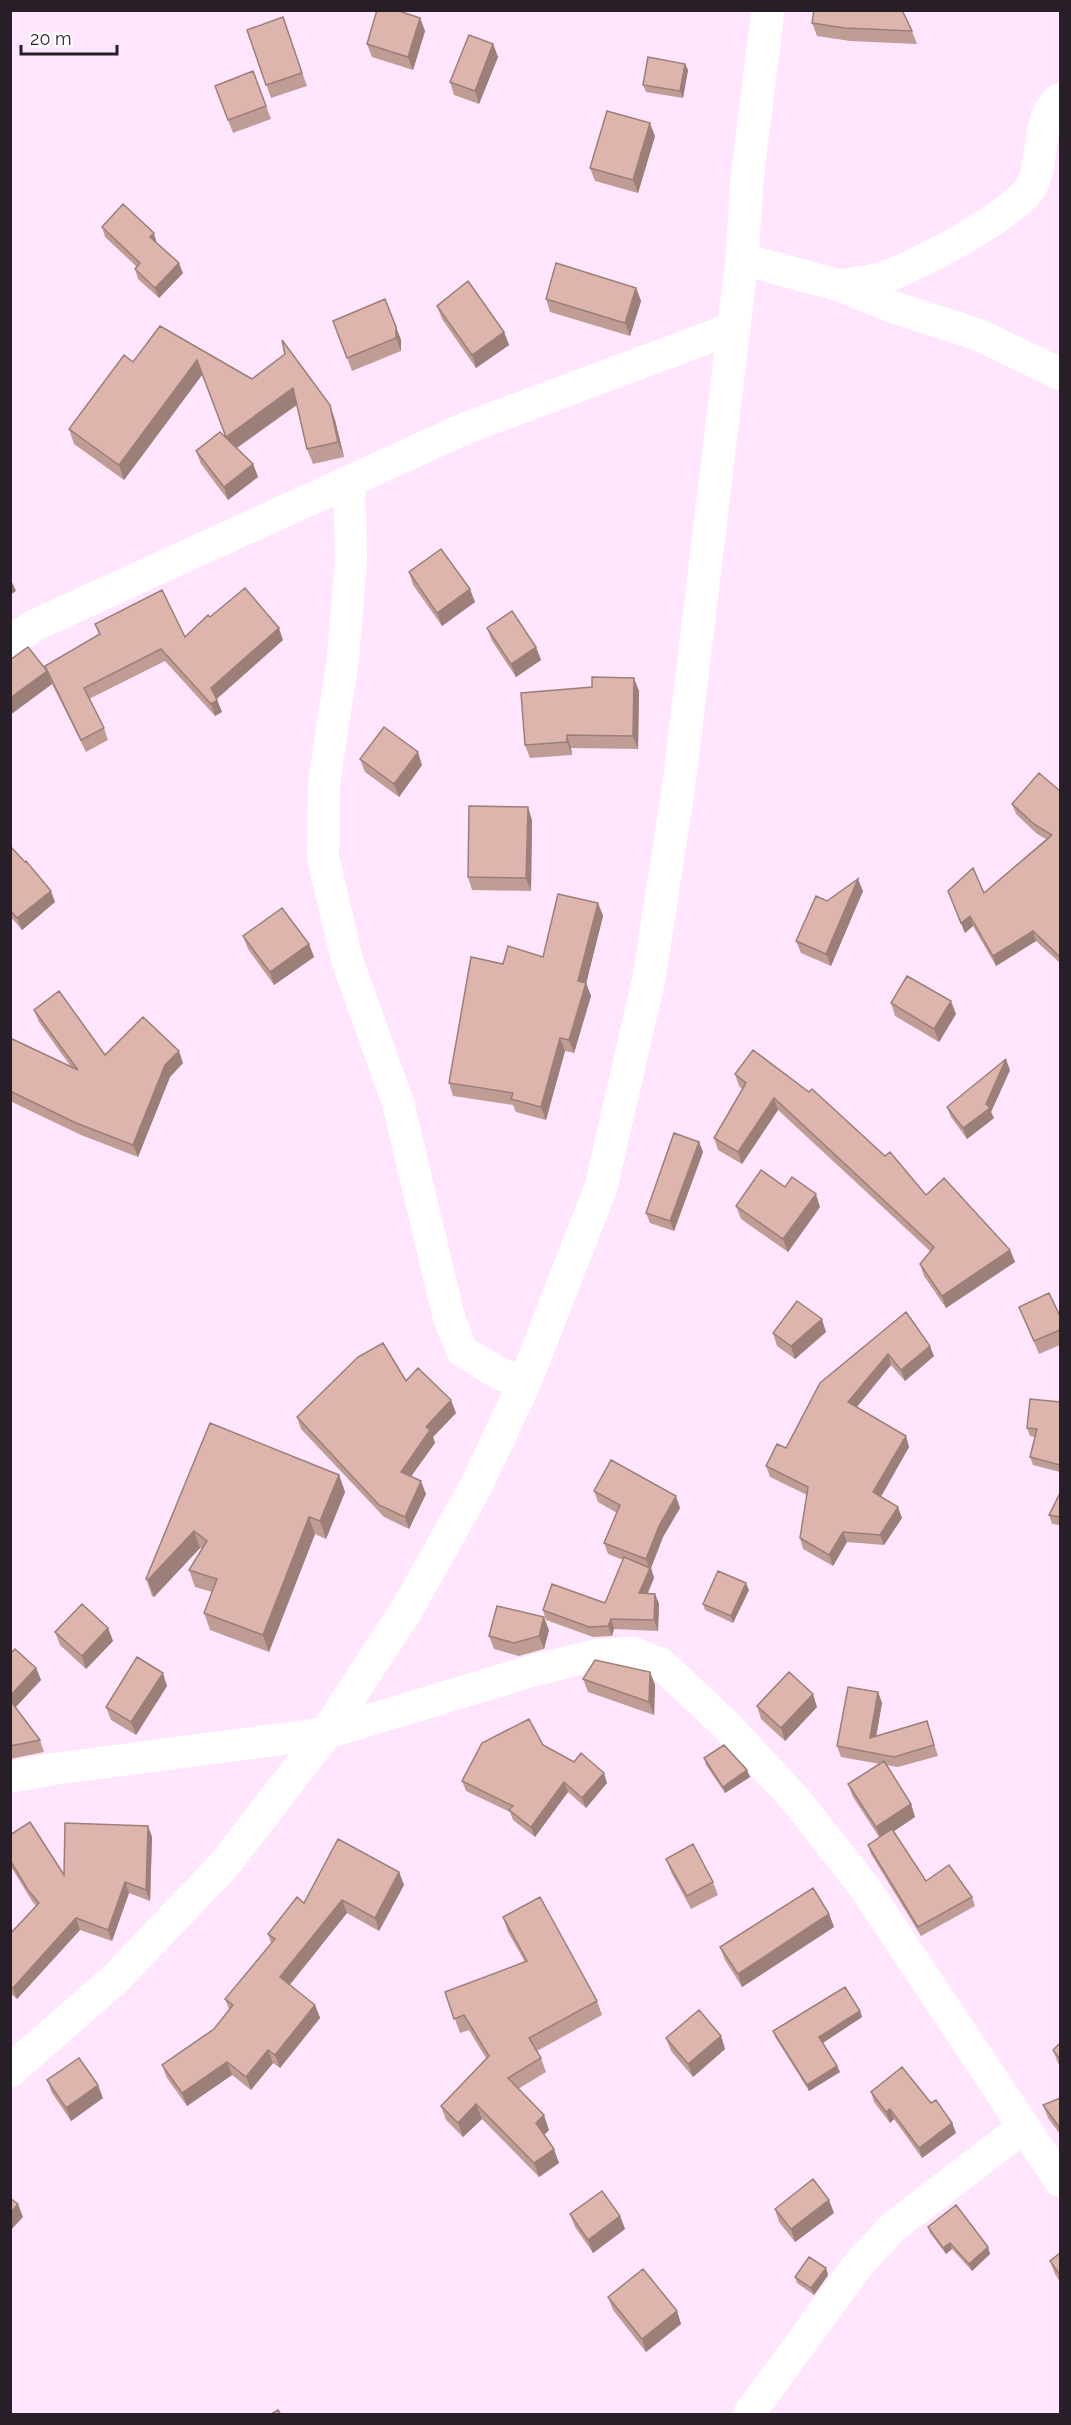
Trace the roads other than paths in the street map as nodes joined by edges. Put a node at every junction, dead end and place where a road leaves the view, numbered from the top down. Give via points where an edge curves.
1 (768, 10) edge
2 (1060, 99) edge
3 (742, 259) junction
4 (840, 286) junction
5 (734, 328) junction
6 (1060, 374) edge
7 (349, 482) junction
8 (10, 643) edge
9 (525, 1382) junction
10 (326, 1733) junction
11 (10, 1777) edge
12 (10, 2071) edge
13 (1024, 2127) junction
14 (1060, 2181) edge
15 (749, 2415) edge

1 - 3 main road via 747,179
2 - 4 street via 1053,105 1044,128 1033,184 1022,200 919,263 882,278
3 - 4 street
3 - 5 main road
4 - 6 street via 979,335
5 - 7 street via 466,429
5 - 9 main road via 679,784 649,978 601,1187
7 - 8 street via 33,627
7 - 9 street via 351,560 343,658 324,783 323,857 347,960 398,1103 449,1318 462,1351 500,1374
9 - 10 main road via 475,1488 407,1609
10 - 11 street
10 - 12 main road via 224,1865 115,1979
10 - 13 street via 596,1655 633,1653 661,1664 780,1783 866,1888
13 - 14 street
13 - 15 street via 894,2226 858,2265

